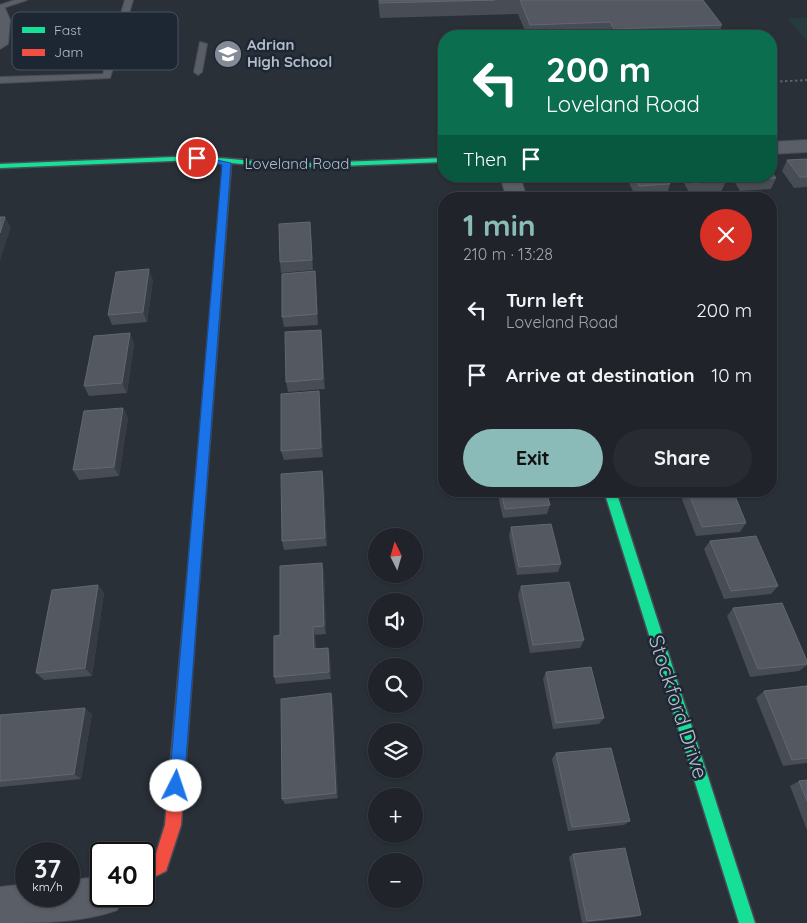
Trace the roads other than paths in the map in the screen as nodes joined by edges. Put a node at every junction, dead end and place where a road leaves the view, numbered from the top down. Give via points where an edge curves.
1 (23, 0) edge
2 (0, 9) edge
3 (0, 44) edge
4 (203, 44) dead end
5 (109, 70) edge
6 (198, 72) dead end
7 (0, 80) edge
8 (806, 146) edge
9 (777, 148) edge
10 (438, 160) edge
11 (227, 163) junction
12 (0, 166) edge
13 (612, 497) edge
14 (155, 868) edge
15 (90, 897) edge
16 (0, 907) edge
17 (747, 923) edge

1 - 2 lane
2 - 3 street
4 - 6 lane
5 - 7 lane via 107,76
8 - 9 street
10 - 11 street, Loveland Road via 284,167
11 - 12 street, Loveland Road via 197,158
11 - 14 street via 173,825 160,865
13 - 17 street, Stockford Drive
15 - 16 street

